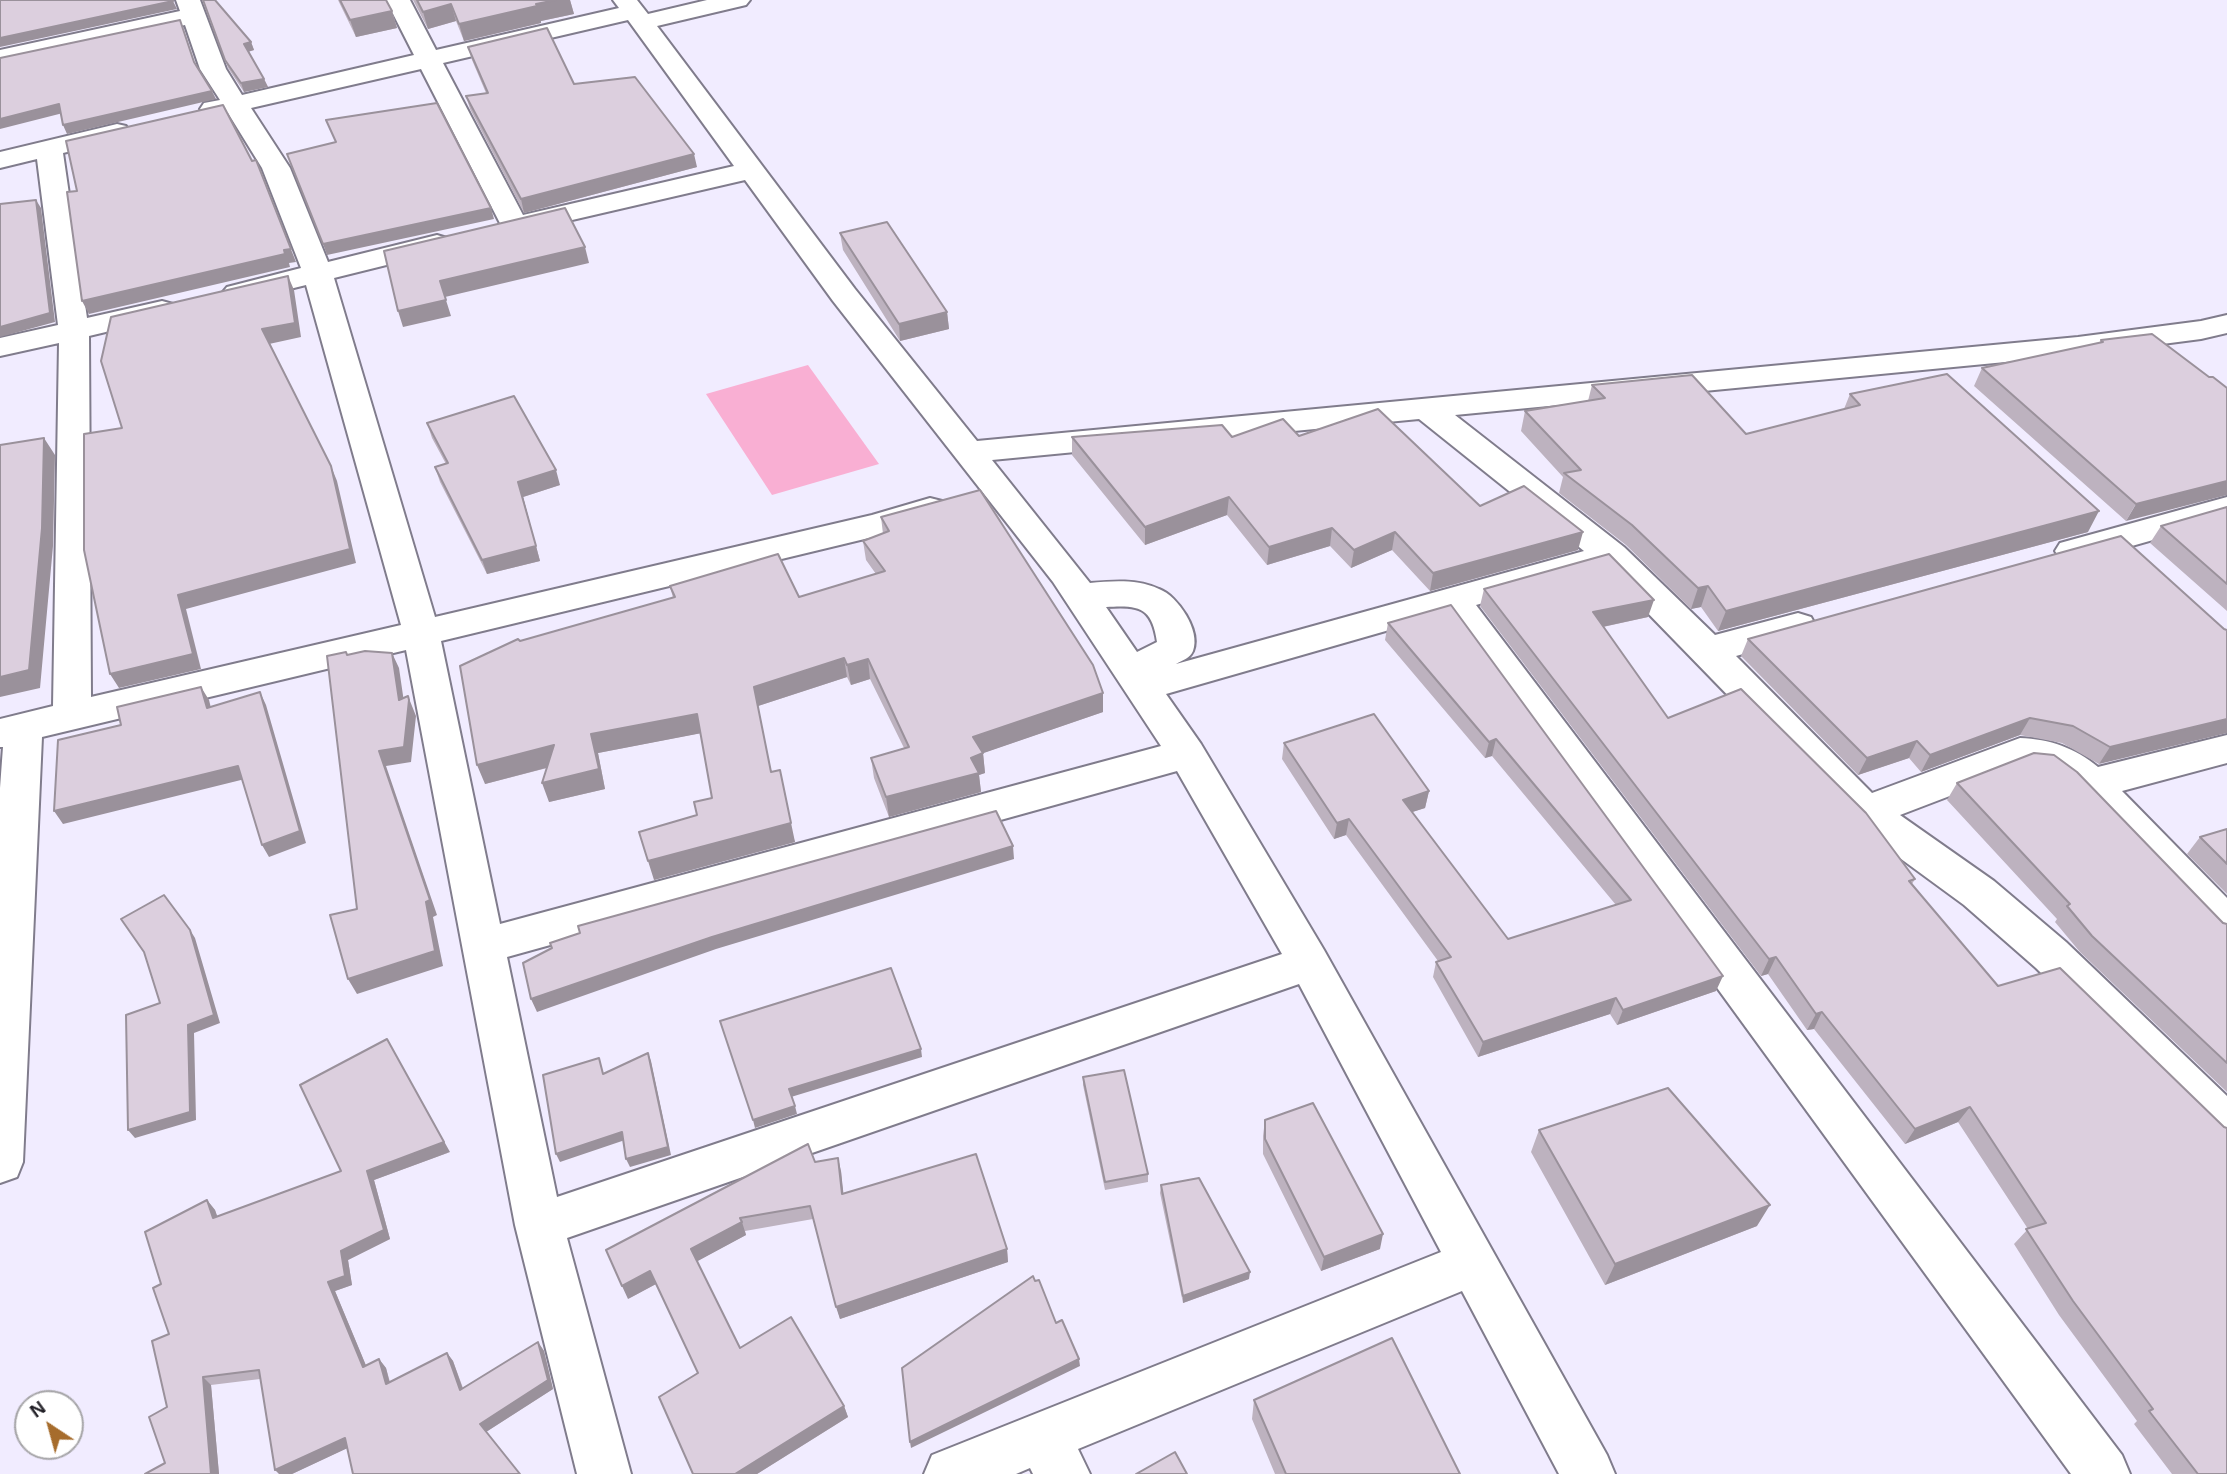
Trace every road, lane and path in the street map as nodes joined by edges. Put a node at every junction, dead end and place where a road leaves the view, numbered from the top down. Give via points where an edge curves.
1 (398, 0) edge
2 (738, 0) edge
3 (190, 8) edge
4 (633, 12) edge
5 (0, 57) edge
6 (431, 59) junction
7 (237, 104) junction
8 (184, 117) edge
9 (143, 126) edge
10 (49, 148) junction
11 (0, 160) edge
12 (753, 170) junction
13 (488, 232) junction
14 (318, 274) junction
15 (2214, 327) edge
16 (74, 331) junction
17 (0, 347) edge
18 (2227, 351) edge
19 (1923, 360) junction
20 (1954, 388) edge
21 (1424, 407) junction
22 (967, 453) junction
23 (1002, 496) junction
24 (2227, 508) edge
25 (2088, 510) edge
26 (2119, 538) junction
27 (1612, 555) junction
28 (2040, 560) edge
29 (2149, 565) edge
30 (1080, 596) junction
31 (1452, 600) junction
32 (1828, 617) edge
33 (421, 633) junction
34 (1708, 650) junction
35 (1137, 679) junction
36 (72, 716) junction
37 (12, 730) edge
38 (2227, 750) edge
39 (1187, 754) junction
40 (2091, 784) junction
41 (1866, 811) junction
42 (2227, 926) edge
43 (484, 946) junction
44 (1309, 963) junction
45 (3, 1031) edge
46 (2227, 1126) edge
47 (0, 1162) edge
48 (539, 1225) junction
49 (1472, 1263) junction
50 (1052, 1456) edge
51 (604, 1474) edge
52 (951, 1474) edge
53 (1588, 1474) edge
54 (2103, 1474) edge

1 - 6 street
2 - 4 street
3 - 5 street
3 - 7 street via 213,69
4 - 6 street
4 - 12 street
6 - 7 street
6 - 13 street
7 - 8 street
7 - 14 street via 276,168
9 - 10 street
10 - 11 street
10 - 16 street
12 - 13 street
12 - 22 street
13 - 14 street
14 - 16 street
14 - 33 street
15 - 18 street
15 - 19 street via 2078,346
16 - 17 street
16 - 36 street
19 - 20 street
19 - 21 street
21 - 22 street
21 - 27 street
22 - 23 street
23 - 30 street
23 - 33 street via 973,496 877,525
24 - 26 street
25 - 26 street
26 - 28 street
26 - 29 street
27 - 31 street
27 - 34 street
30 - 35 street
30 - 35 street via 1135,593 1163,606 1175,625 1176,648
31 - 35 street
31 - 54 street
32 - 34 street
33 - 36 street
33 - 43 street
34 - 41 street
35 - 39 street
36 - 37 street
37 - 45 street
38 - 40 street
39 - 43 street
39 - 44 street
40 - 41 street via 2071,765 2046,753 2020,753
40 - 42 street
41 - 46 street via 1979,893 2051,955
43 - 48 street
44 - 48 street
44 - 49 street
45 - 47 street
48 - 51 street
49 - 50 street
49 - 53 street
50 - 52 street

